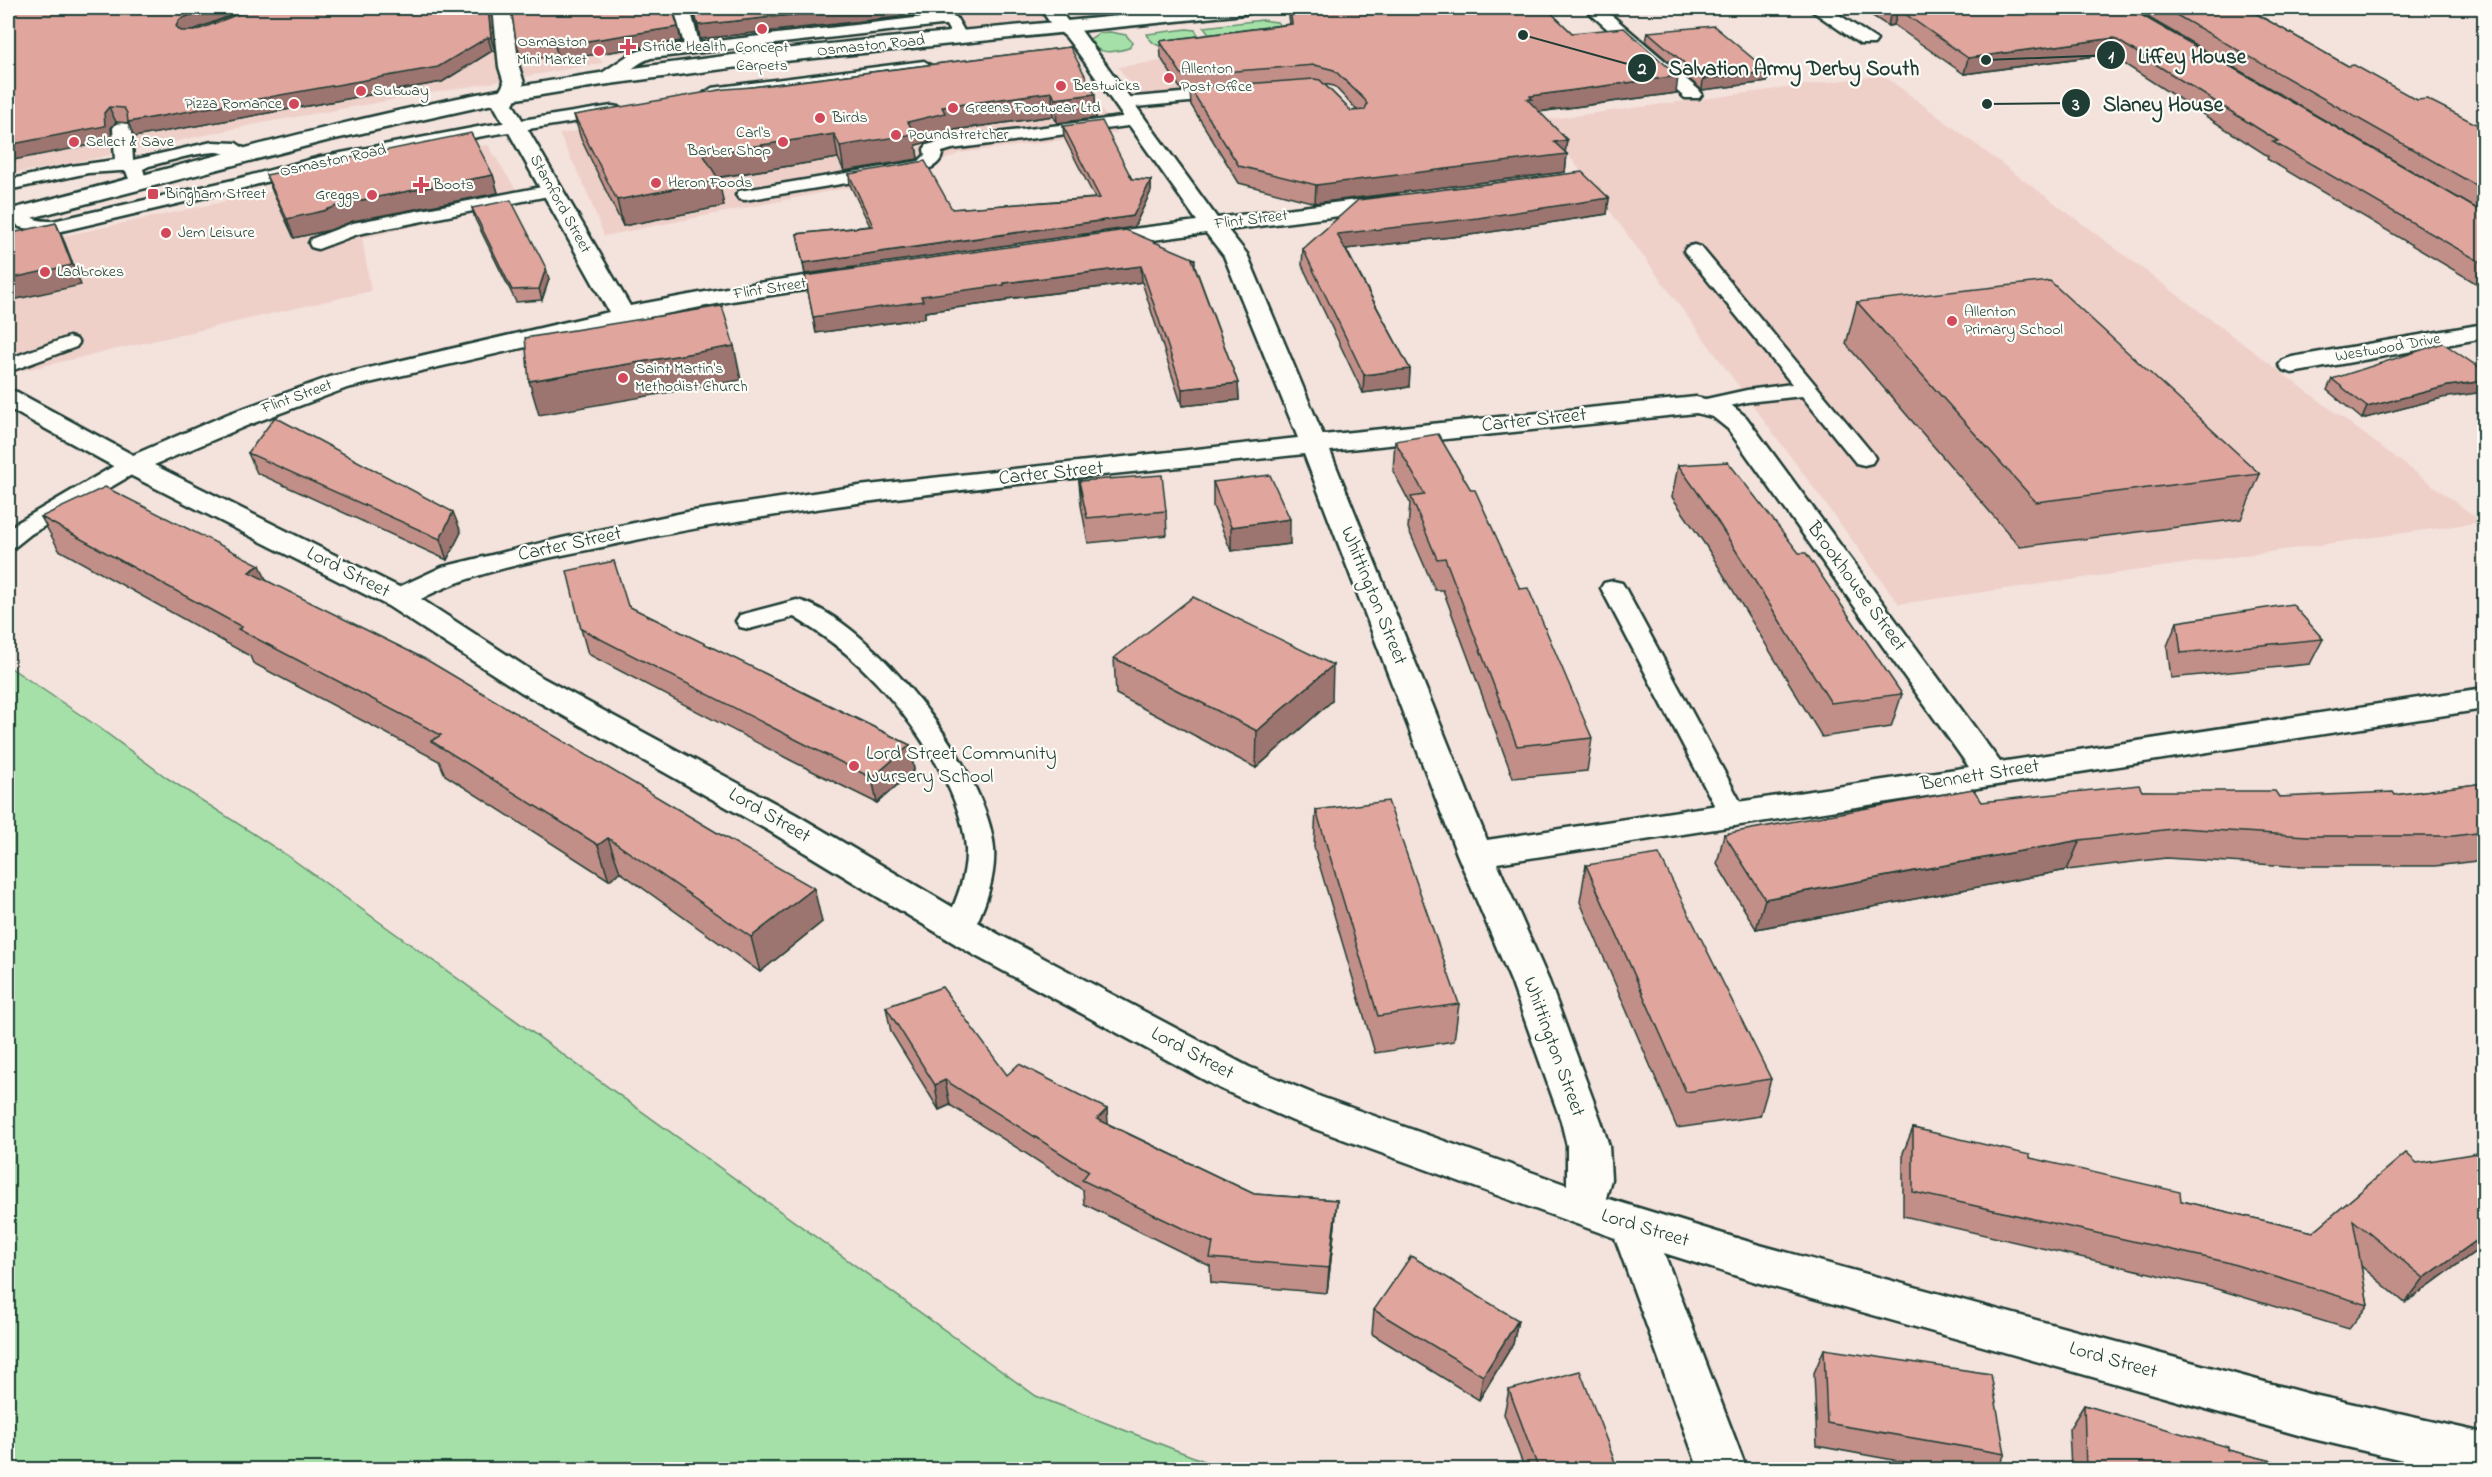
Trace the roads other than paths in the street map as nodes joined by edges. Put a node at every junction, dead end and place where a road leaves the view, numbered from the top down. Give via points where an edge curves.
1 (502, 8) edge
2 (1245, 8) edge
3 (1593, 8) edge
4 (1817, 8) edge
5 (683, 12) dead end
6 (1066, 34) edge
7 (959, 36) junction
8 (1867, 40) dead end
9 (693, 48) junction
10 (942, 64) edge
11 (605, 78) junction
12 (509, 94) junction
13 (1248, 94) edge
14 (1692, 94) dead end
15 (700, 95) edge
16 (629, 108) edge
17 (1130, 112) junction
18 (514, 126) junction
19 (122, 128) dead end
20 (132, 172) junction
21 (8, 186) edge
22 (552, 190) junction
23 (745, 195) dead end
24 (1421, 198) edge
25 (13, 216) edge
26 (1211, 225) junction
27 (318, 243) dead end
28 (1073, 244) edge
29 (1694, 251) dead end
30 (879, 272) edge
31 (623, 315) junction
32 (2484, 331) edge
33 (69, 343) dead end
34 (2292, 365) dead end
35 (8, 366) edge
36 (1807, 389) junction
37 (8, 398) edge
38 (1709, 407) junction
39 (1314, 445) junction
40 (1864, 458) dead end
41 (132, 465) junction
42 (8, 541) edge
43 (1613, 588) dead end
44 (399, 599) junction
45 (749, 621) dead end
46 (2484, 698) edge
47 (1991, 774) junction
48 (1734, 816) junction
49 (1475, 854) junction
50 (959, 928) junction
51 (1582, 1209) junction
52 (1632, 1226) junction
53 (2484, 1456) edge
54 (1723, 1470) edge

1 - 12 street via 514,83
2 - 6 street, Osmaston Road
3 - 14 street
4 - 8 street
5 - 9 lane
6 - 7 street, Osmaston Road
6 - 17 street, Whittington Street
7 - 9 lane, Osmaston Road via 951,20 941,20
7 - 11 street, Osmaston Road
9 - 11 lane, Osmaston Road via 636,57
10 - 15 lane
11 - 12 street, Osmaston Road
12 - 18 street, Stamford Street via 503,104
12 - 20 street, Osmaston Road via 400,115 245,155
13 - 17 lane
16 - 18 lane, Osmaston Road
17 - 23 lane via 950,144 933,149 934,156 925,165
17 - 26 street, Whittington Street
18 - 22 street, Stamford Street
18 - 25 lane, Osmaston Road via 312,164 53,227 26,223
19 - 20 lane
20 - 21 lane, Osmaston Road via 100,167
20 - 25 street, Osmaston Road
22 - 27 lane via 353,229
22 - 31 street, Stamford Street
24 - 26 street, Flint Street
26 - 28 street, Flint Street
26 - 39 street, Whittington Street via 1235,254
29 - 36 lane
30 - 31 street, Flint Street
31 - 41 street, Flint Street via 339,382
32 - 34 street, Westwood Drive
33 - 35 lane
36 - 38 lane via 1747,396
36 - 40 lane
37 - 41 street, Lord Street
38 - 39 street, Carter Street via 1662,407
38 - 47 street, Brookhouse Street via 1737,423
39 - 44 street, Carter Street via 859,494 687,520 463,570
39 - 49 street, Whittington Street
41 - 42 lane, Flint Street
41 - 44 street, Lord Street
43 - 48 lane
44 - 50 street, Lord Street via 532,685 767,814
45 - 50 lane via 797,608 814,618 878,668 950,764 976,820 980,849 976,889
46 - 47 street, Bennett Street
47 - 48 street, Bennett Street
48 - 49 street, Bennett Street
49 - 51 street, Whittington Street via 1530,981 1581,1121 1590,1172
50 - 51 street, Lord Street via 1256,1087
51 - 52 street, Lord Street
52 - 53 street, Lord Street via 2309,1416
52 - 54 street

